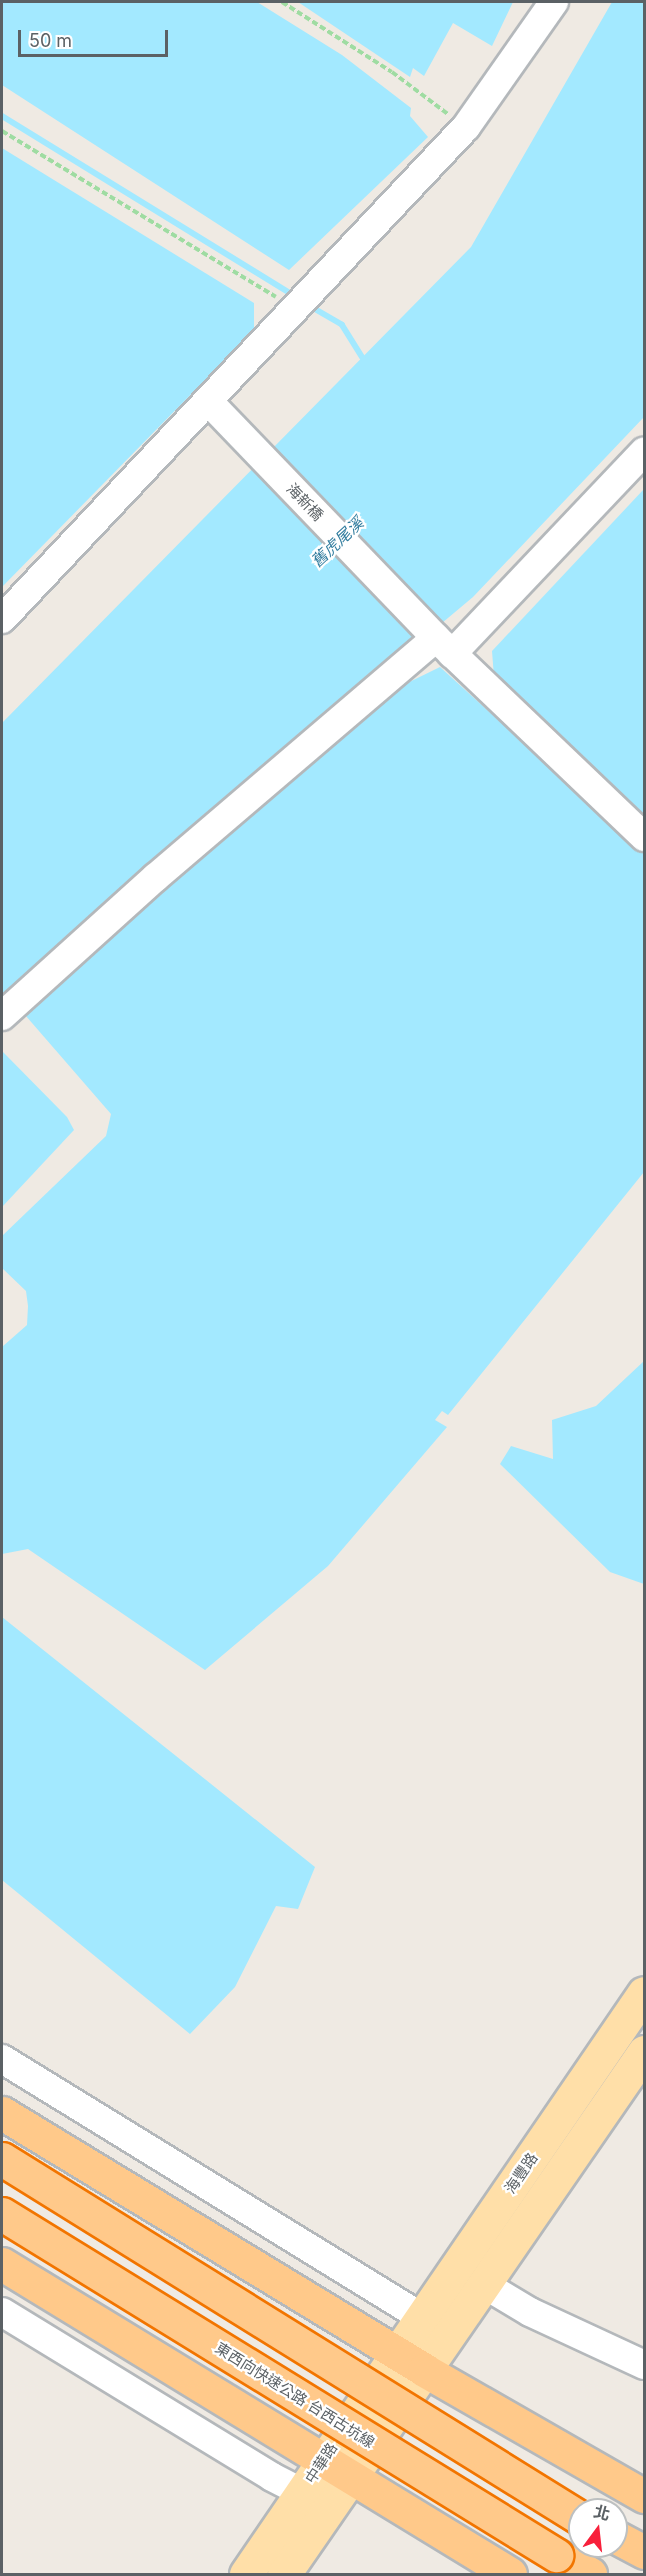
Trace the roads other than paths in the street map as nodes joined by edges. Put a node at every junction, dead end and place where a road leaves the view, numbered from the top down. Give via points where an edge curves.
1 (554, 2) edge
2 (209, 402) junction
3 (645, 452) edge
4 (2, 619) edge
5 (444, 646) junction
6 (645, 837) edge
7 (2, 1016) edge
8 (645, 1993) edge
9 (645, 2052) edge
10 (2, 2059) edge
11 (2, 2113) edge
12 (2, 2159) edge
13 (2, 2214) edge
14 (2, 2264) edge
15 (485, 2285) junction
16 (2, 2312) edge
17 (423, 2318) junction
18 (411, 2362) junction
19 (645, 2365) edge
20 (323, 2457) junction
21 (352, 2475) junction
22 (302, 2492) junction
23 (645, 2496) edge
24 (568, 2511) edge
25 (628, 2543) edge
26 (645, 2552) edge
27 (246, 2574) edge
28 (284, 2574) edge
29 (510, 2574) edge
30 (590, 2574) edge

1 - 2 street via 466,126
2 - 4 street
2 - 5 street, 海新橋
3 - 5 street
5 - 6 street, 海新橋
5 - 7 street via 156,877
8 - 17 main road, 海豐路
9 - 15 main road
10 - 17 street
11 - 18 highway
12 - 24 highway, bridge
13 - 30 highway, 東西向快速公路 台西古坑線, bridge
14 - 20 highway
15 - 18 main road
15 - 19 street via 530,2312
16 - 22 street
17 - 18 main road, 海豐路
18 - 20 main road, 中華路
18 - 21 main road, 中華路
18 - 23 highway
20 - 21 highway
20 - 22 main road, 中華路
21 - 28 main road, 中華路
21 - 29 highway
22 - 27 main road, 中華路
25 - 26 highway

